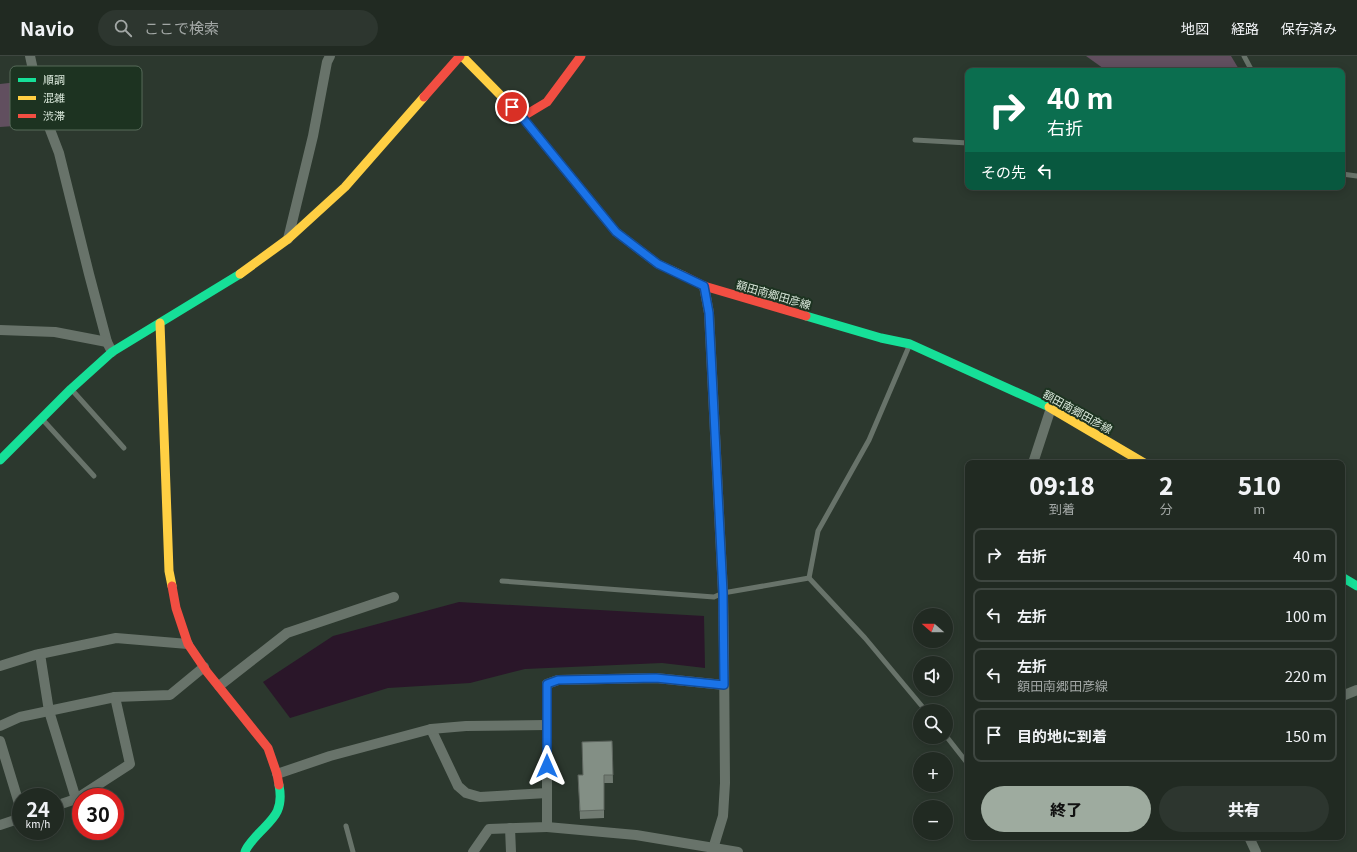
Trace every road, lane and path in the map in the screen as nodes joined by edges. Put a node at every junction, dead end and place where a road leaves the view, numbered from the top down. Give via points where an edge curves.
1 (30, 56) edge
2 (330, 56) edge
3 (462, 56) edge
4 (581, 56) edge
5 (1244, 56) edge
6 (32, 66) edge
7 (1250, 68) edge
8 (522, 117) junction
9 (50, 130) edge
10 (915, 140) dead end
11 (965, 143) edge
12 (1345, 174) edge
13 (1357, 176) edge
14 (288, 239) junction
15 (704, 286) junction
16 (160, 323) junction
17 (0, 330) edge
18 (107, 342) junction
19 (910, 344) junction
20 (112, 352) junction
21 (71, 389) junction
22 (1051, 408) junction
23 (42, 419) junction
24 (124, 448) dead end
25 (0, 460) edge
26 (1034, 460) edge
27 (1139, 460) edge
28 (94, 476) dead end
29 (808, 578) junction
30 (1345, 579) edge
31 (502, 581) dead end
32 (1357, 586) edge
33 (723, 593) junction
34 (394, 597) dead end
35 (188, 644) junction
36 (40, 654) junction
37 (0, 666) edge
38 (204, 667) junction
39 (724, 685) junction
40 (219, 686) junction
41 (1357, 690) edge
42 (1345, 695) edge
43 (115, 697) junction
44 (920, 704) edge
45 (49, 711) junction
46 (547, 725) junction
47 (0, 726) edge
48 (432, 729) junction
49 (0, 740) edge
50 (952, 744) edge
51 (965, 760) edge
52 (277, 774) junction
53 (14, 788) edge
54 (73, 788) edge
55 (93, 788) edge
56 (547, 793) junction
57 (12, 821) edge
58 (0, 825) edge
59 (346, 826) dead end
60 (547, 827) junction
61 (510, 828) junction
62 (1250, 840) edge
63 (713, 850) edge
64 (245, 852) edge
65 (353, 852) edge
66 (473, 852) edge
67 (511, 852) edge
68 (738, 852) edge
69 (1256, 852) edge

1 - 6 street
2 - 14 street
3 - 8 street, 額田南郷田彦線
3 - 14 street via 345,187
4 - 8 street via 547,102
5 - 7 lane
8 - 15 street, 額田南郷田彦線 via 616,232 658,264
9 - 18 street via 59,153
10 - 11 lane
12 - 13 lane
14 - 16 street via 239,275
15 - 19 street, 額田南郷田彦線 via 881,338
15 - 33 street via 709,313
16 - 20 street
16 - 35 street via 168,571 176,608
17 - 18 street via 55,332
18 - 20 street
19 - 22 street, 額田南郷田彦線
19 - 29 lane via 869,440 818,531
20 - 21 street
21 - 23 street
21 - 24 lane
22 - 26 street
22 - 27 street, 額田南郷田彦線
23 - 25 street
23 - 28 lane
29 - 33 lane
29 - 44 lane via 865,638
30 - 32 street
31 - 33 lane via 714,597
33 - 39 street
34 - 40 street via 287,633
35 - 36 street via 116,638
35 - 38 street
36 - 37 street
36 - 45 street
38 - 40 street
38 - 43 street via 170,695
39 - 46 street via 656,678 558,680 547,684
39 - 63 street via 723,816
40 - 52 street via 268,748
41 - 42 street
43 - 45 street
43 - 55 street via 130,764
45 - 47 street via 20,717
45 - 54 street
46 - 48 street
46 - 56 street
48 - 52 street via 330,756
48 - 56 street via 458,786 466,793 480,797
49 - 53 street
50 - 51 lane
52 - 64 street via 281,796 277,812
56 - 60 street
57 - 58 street
59 - 65 lane
60 - 61 street
60 - 63 street via 636,835
61 - 66 street via 489,829
61 - 67 street
62 - 69 street
63 - 68 street

